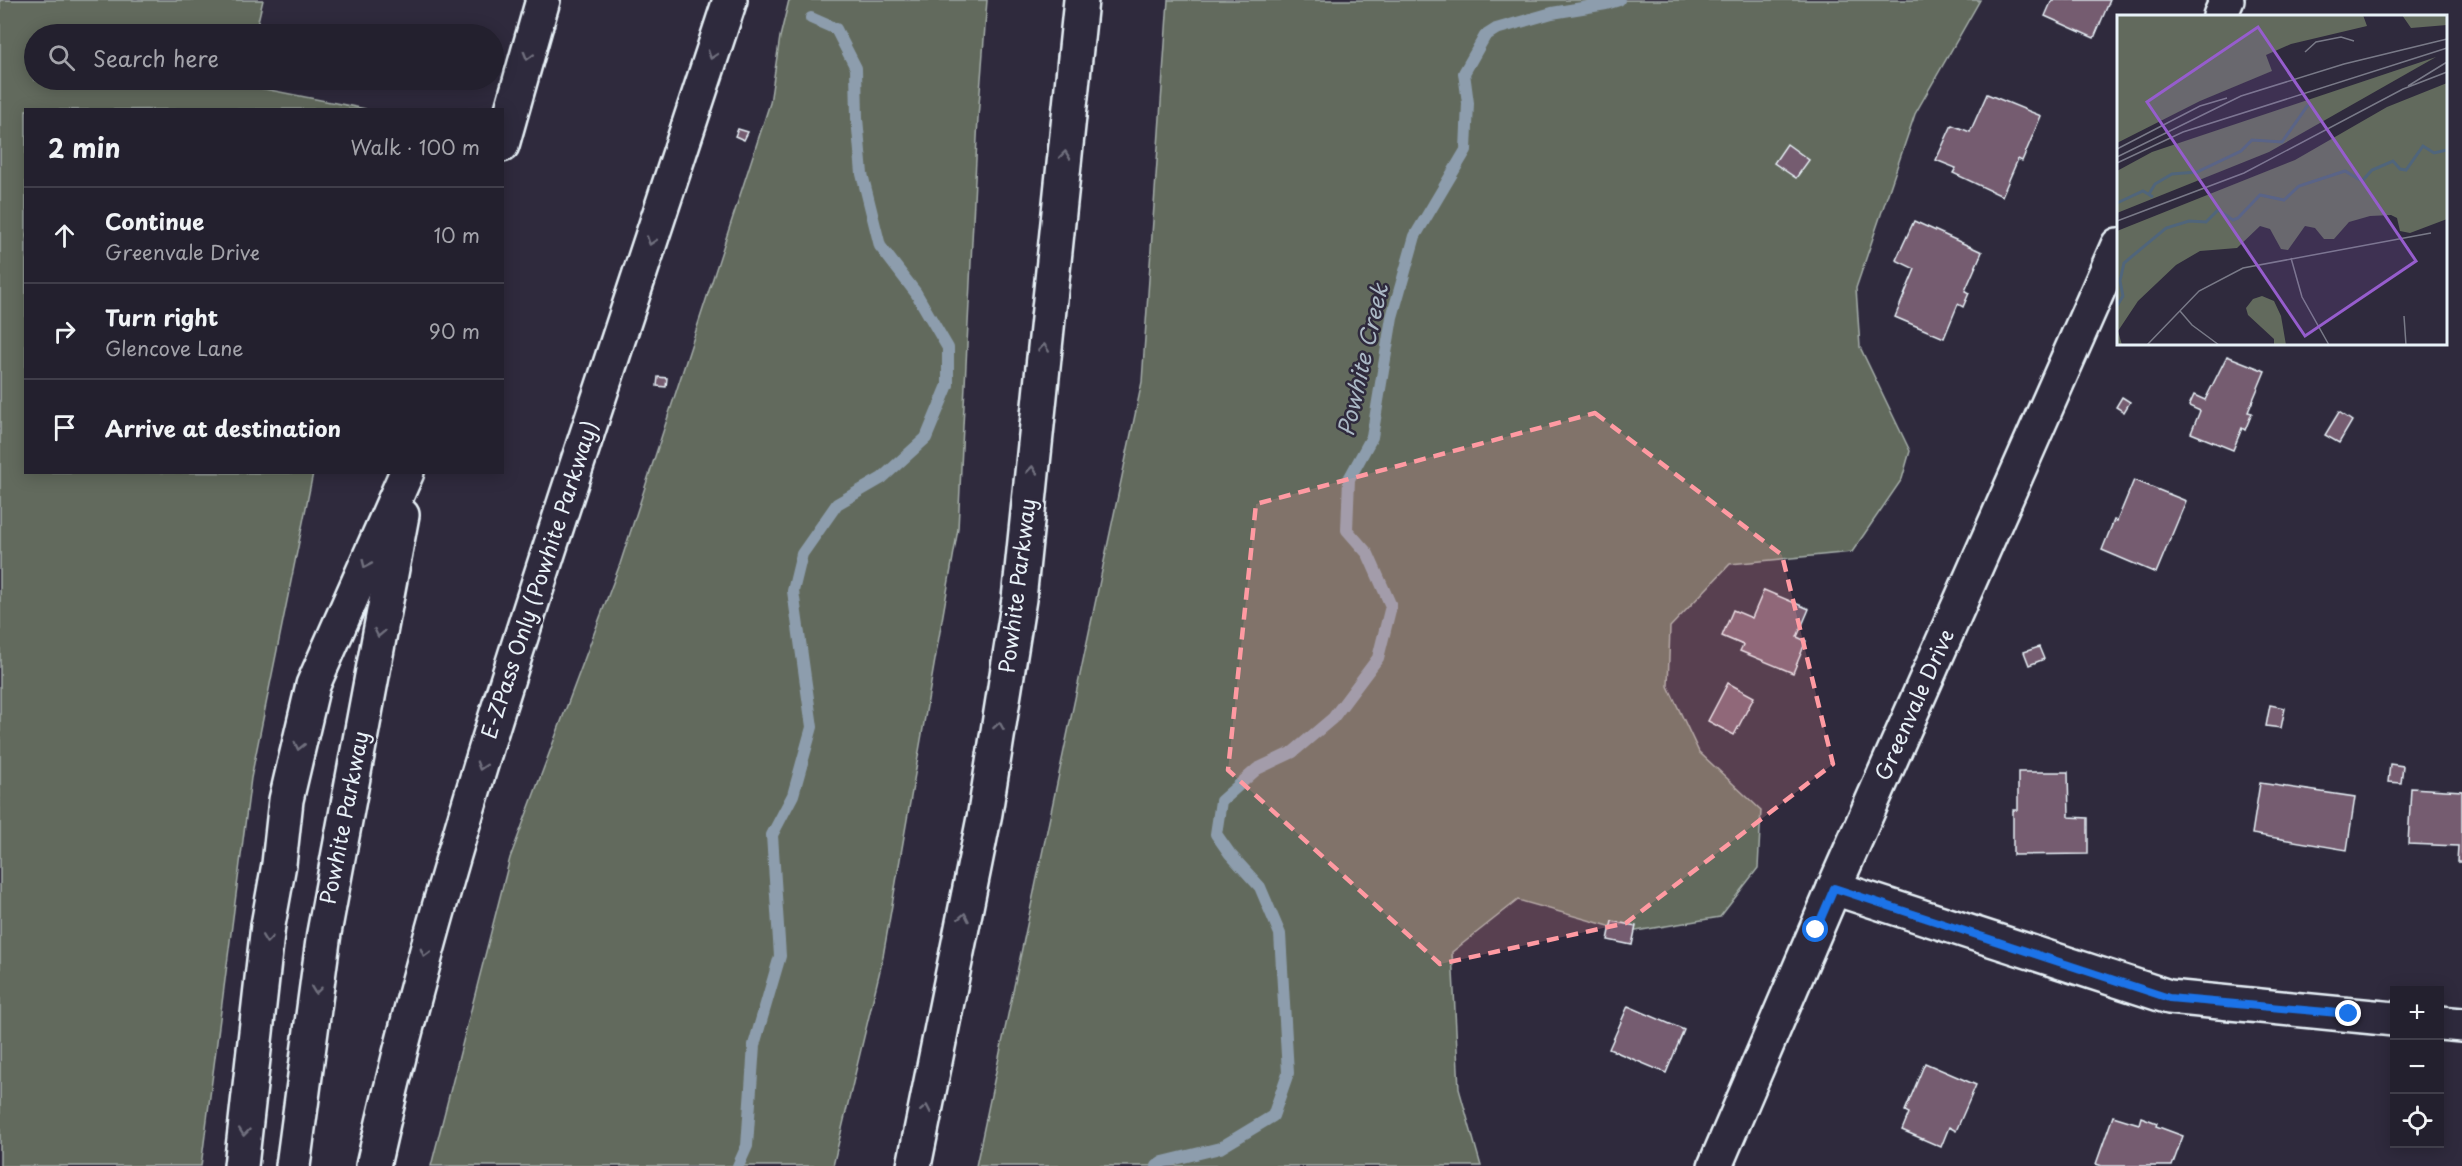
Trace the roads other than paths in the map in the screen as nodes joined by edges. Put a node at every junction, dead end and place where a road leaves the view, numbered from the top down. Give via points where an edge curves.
1 (543, 0) edge
2 (730, 0) edge
3 (1081, 0) edge
4 (2227, 0) edge
5 (2220, 15) edge
6 (504, 138) edge
7 (2117, 247) edge
8 (408, 474) edge
9 (409, 474) edge
10 (1834, 888) junction
11 (2390, 1019) edge
12 (2444, 1023) edge
13 (2462, 1025) edge
14 (241, 1166) edge
15 (293, 1166) edge
16 (373, 1166) edge
17 (914, 1166) edge
18 (1715, 1166) edge

1 -> 6 main road
2 -> 16 main road, E-ZPass Only (Powhite Parkway) via 518,644 435,916
17 -> 3 main road, Powhite Parkway via 985,813 1019,599
4 - 5 main road
7 - 10 main road, Greenvale Drive
8 -> 14 main road via 313,685 286,800
9 -> 15 main road, Powhite Parkway via 326,922
10 - 11 main road via 2169,998
10 - 18 main road, Greenvale Drive
12 - 13 main road

